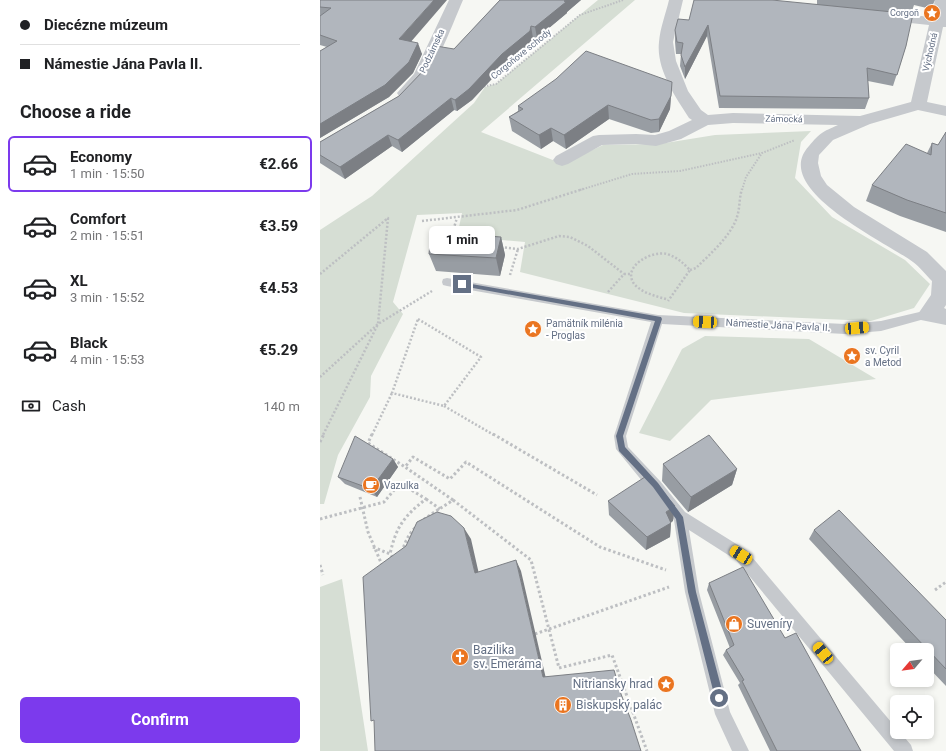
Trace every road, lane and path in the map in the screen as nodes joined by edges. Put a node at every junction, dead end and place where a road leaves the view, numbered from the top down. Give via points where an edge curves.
1 (456, 0) edge
2 (623, 0) edge
3 (676, 0) edge
4 (942, 0) edge
5 (868, 15) edge
6 (942, 22) edge
7 (478, 86) edge
8 (396, 102) edge
9 (918, 105) junction
10 (946, 111) edge
11 (705, 120) junction
12 (864, 120) junction
13 (827, 136) junction
14 (762, 153) junction
15 (562, 160) dead end
16 (457, 218) junction
17 (422, 221) dead end
18 (450, 241) edge
19 (495, 246) edge
20 (518, 249) junction
21 (690, 270) junction
22 (320, 274) edge
23 (624, 274) junction
24 (632, 274) junction
25 (447, 282) joint
26 (505, 291) junction
27 (594, 307) junction
28 (937, 315) edge
29 (658, 319) junction
30 (378, 324) junction
31 (320, 377) edge
32 (392, 393) junction
33 (444, 406) junction
34 (320, 442) edge
35 (405, 467) junction
36 (597, 495) dead end
37 (360, 497) edge
38 (426, 499) junction
39 (453, 500) junction
40 (362, 508) junction
41 (441, 509) junction
42 (680, 517) junction
43 (320, 519) edge
44 (374, 547) junction
45 (401, 553) edge
46 (390, 554) junction
47 (393, 560) edge
48 (320, 565) edge
49 (386, 572) edge
50 (323, 575) dead end
51 (691, 579) junction
52 (946, 582) edge
53 (936, 590) dead end
54 (549, 630) junction
55 (536, 634) dead end
56 (647, 751) edge
57 (741, 751) edge
58 (905, 751) edge

1 - 8 street, Podzámska via 421,76
2 - 7 path, Corgoňove schody via 580,15 496,84
3 - 11 street via 666,42 668,61 680,91 695,114
4 - 6 street, Východná
5 - 6 street
6 - 9 street, Východná
9 - 10 street
9 - 12 street, Námestie Jána Pavla II.
11 - 12 street, Zámocká
11 - 15 street, Zámocká via 656,141 599,140
12 - 13 street, Námestie Jána Pavla II.
13 - 14 path via 795,140
13 - 28 street, Námestie Jána Pavla II. via 811,154 809,163 812,177 820,189 847,212 920,257 942,279
14 - 16 path via 680,172 632,174 517,210
14 - 21 path via 746,177 737,217 724,239 696,268
16 - 17 path
16 - 18 path
19 - 20 path
20 - 23 path via 559,236 570,237 588,246
20 - 26 path
21 - 24 path via 676,258 651,254 637,262
21 - 24 path via 669,300 643,291 633,281
22 - 30 path via 388,218
23 - 24 path
23 - 27 path
25 - 26 lane, Námestie Jána Pavla II.
25 - 30 path
26 - 27 lane, Námestie Jána Pavla II.
27 - 29 lane, Námestie Jána Pavla II.
28 - 29 lane, Námestie Jána Pavla II. via 881,326 845,329
29 - 42 lane via 620,436 622,449 656,485
30 - 31 path
30 - 34 path
32 - 33 path
32 - 33 path via 418,319 481,356
32 - 35 path via 368,443
33 - 36 path
35 - 39 path
35 - 51 path via 413,457 450,480 466,462 600,547
37 - 40 path
38 - 40 path via 400,484 384,502
38 - 41 path
38 - 46 path via 412,508 402,519 395,532
39 - 41 path
39 - 54 path via 531,560
40 - 43 path
40 - 44 path via 366,528
41 - 45 path via 414,526 406,538
42 - 51 lane
42 - 58 lane via 741,555
44 - 46 path
44 - 49 path
46 - 47 path
48 - 50 path
51 - 54 path
51 - 57 lane via 692,592 723,714
52 - 53 path
54 - 55 path
54 - 56 path via 559,668 612,655

